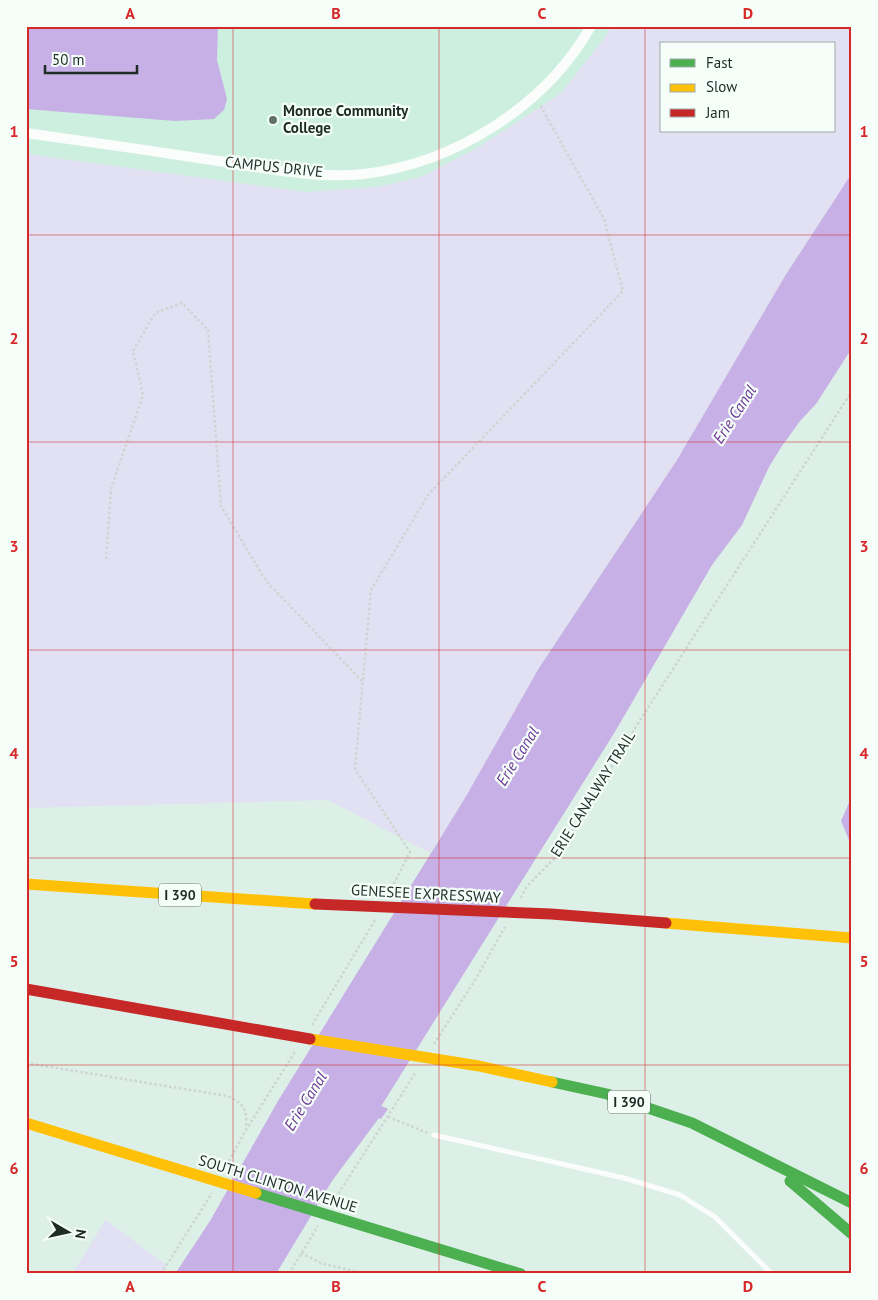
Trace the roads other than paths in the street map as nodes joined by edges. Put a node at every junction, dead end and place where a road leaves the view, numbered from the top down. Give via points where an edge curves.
1 (591, 26) edge
2 (26, 133) edge
3 (26, 884) edge
4 (852, 929) edge
5 (825, 935) junction
6 (852, 938) edge
7 (26, 988) edge
8 (26, 1123) edge
9 (434, 1135) road end
10 (770, 1164) junction
11 (852, 1203) edge
12 (852, 1234) edge
13 (521, 1274) edge
14 (772, 1274) edge

1 - 2 street, CAMPUS DRIVE via 578,46 517,112 467,142 414,164 363,174 300,173
3 - 5 main road, GENESEE EXPRESSWAY / I 390 via 335,905 551,914
4 - 5 main road, I 390
5 - 6 main road
7 - 10 main road, I 390 via 254,1030 478,1066 606,1094 692,1123
8 - 13 main road, SOUTH CLINTON AVENUE
9 - 14 lane via 624,1178 680,1195 715,1217
10 - 11 main road, I 390
10 - 12 main road

